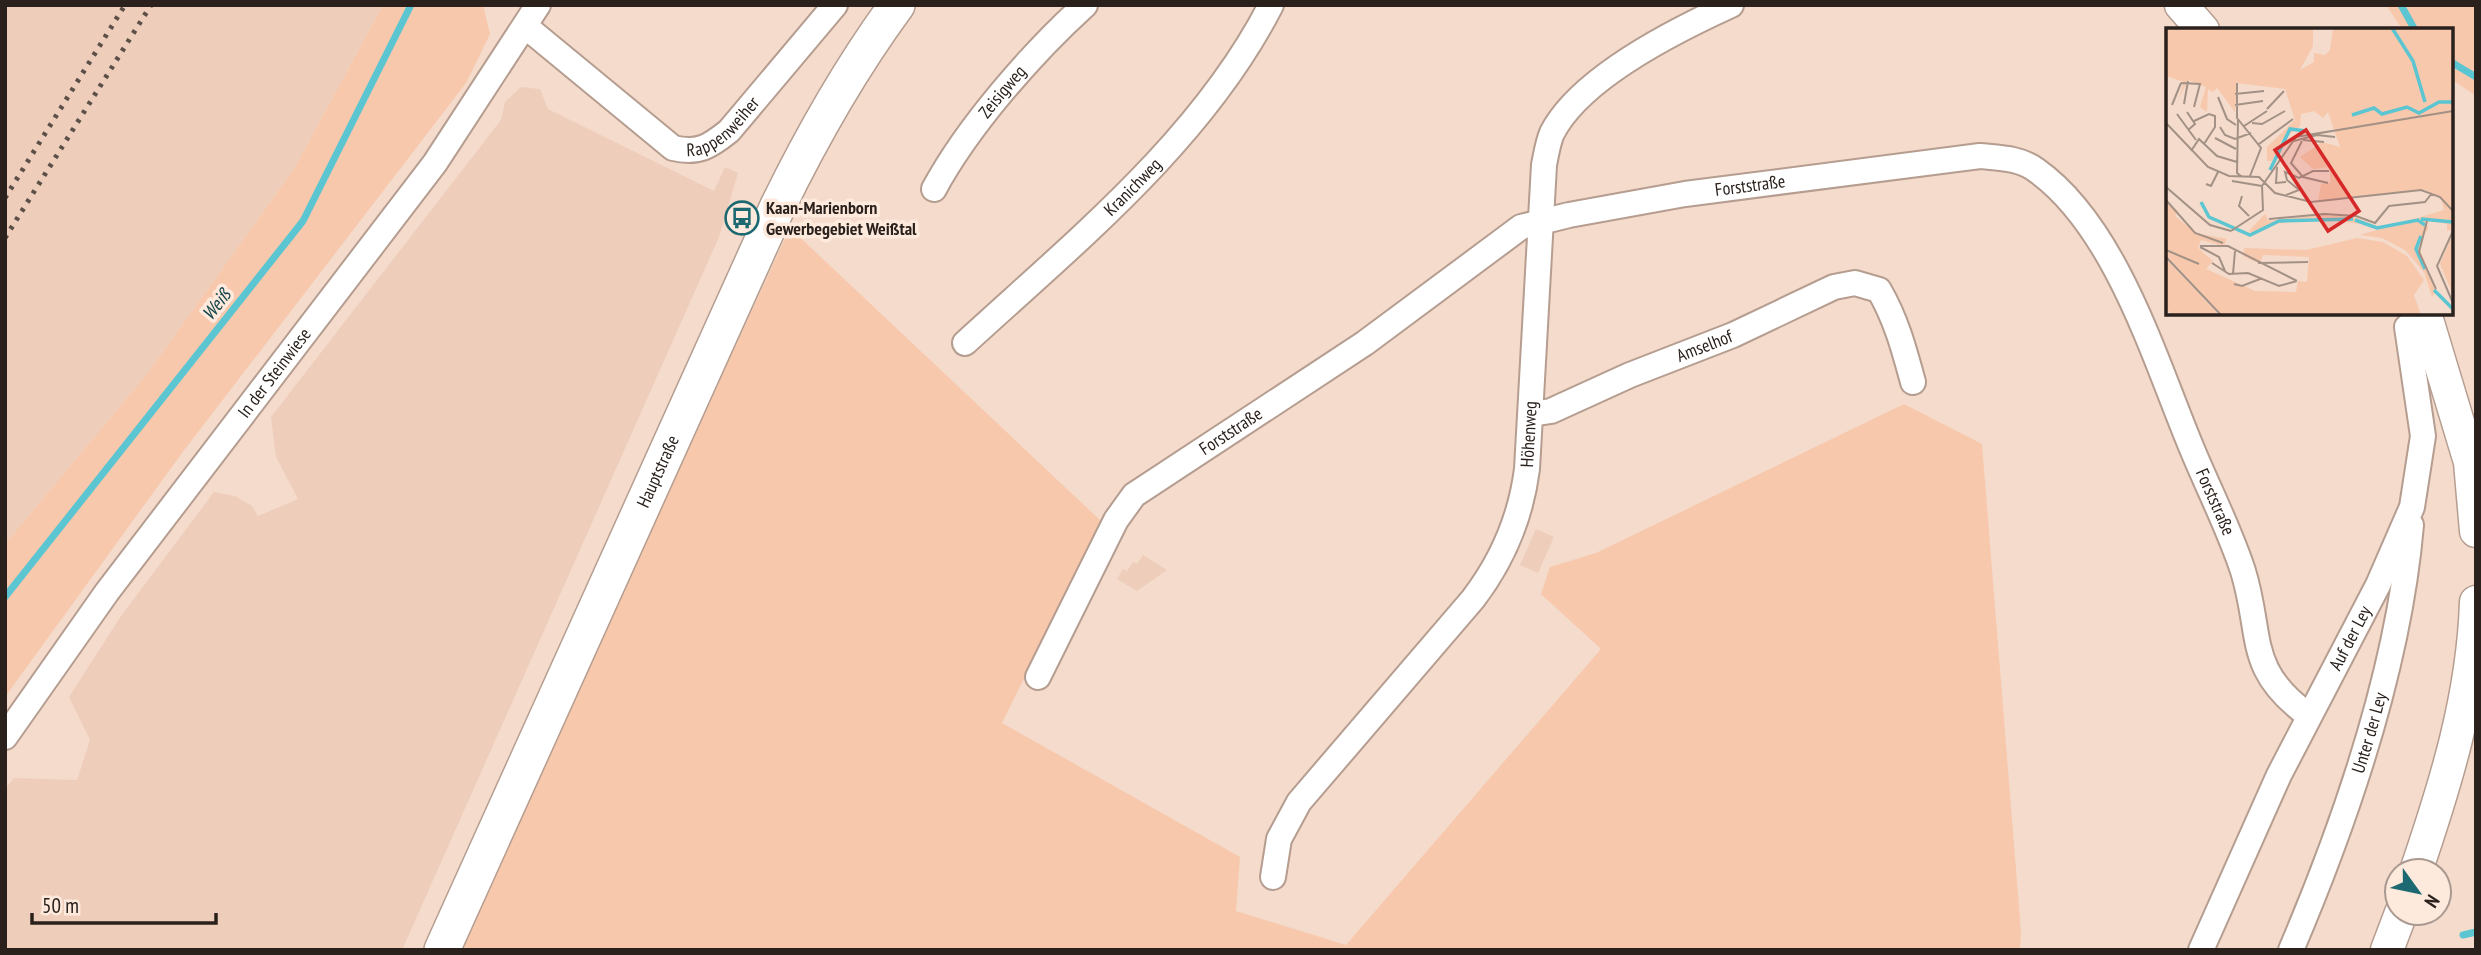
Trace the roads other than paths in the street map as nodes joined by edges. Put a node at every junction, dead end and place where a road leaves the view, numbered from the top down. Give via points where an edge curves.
1 (835, 5) edge
2 (897, 5) edge
3 (1085, 5) edge
4 (1271, 5) edge
5 (1731, 5) edge
6 (2181, 5) edge
7 (532, 16) edge
8 (2201, 28) edge
9 (934, 189) dead end
10 (1543, 221) junction
11 (2422, 315) edge
12 (2425, 315) edge
13 (965, 344) dead end
14 (1913, 382) dead end
15 (1531, 414) junction
16 (2412, 507) junction
17 (2476, 531) edge
18 (2476, 602) edge
19 (1038, 677) dead end
20 (2308, 715) junction
21 (5, 737) edge
22 (2421, 857) edge
23 (1273, 877) dead end
24 (2396, 927) edge
25 (442, 950) edge
26 (2201, 950) edge
27 (2291, 950) edge
28 (2387, 950) edge

1 - 7 street, Rappenweiher via 729,131 709,147 691,152 673,148
2 - 25 main road, Hauptstraße via 829,105 777,208
3 - 9 street, Zeisigweg via 999,99 950,159
4 - 13 street, Kranichweg via 1255,37 1160,162
5 - 10 street, Höhenweg via 1669,34 1572,106 1552,134 1546,154
6 - 8 street
7 - 21 street, In der Steinwiese via 435,163 107,592
10 - 15 street, Höhenweg
10 - 19 street, Forststraße via 1521,228 1366,343 1135,495 1116,520
10 - 20 street, Forststraße via 1685,194 1980,156 2011,158 2035,169 2090,225 2118,274 2242,571 2261,662 2286,698
11 - 16 street, Auf der Ley via 2407,327 2423,436
12 - 17 street via 2470,462
14 - 15 street, Amselhof via 1900,333 1879,290 1855,283 1834,287 1551,411
15 - 23 street, Höhenweg via 1524,492 1491,575 1299,802 1279,839
16 - 20 street, Auf der Ley via 2378,585
16 - 27 street, Unter der Ley via 2408,561 2374,711 2321,879
18 - 22 street via 2464,711
20 - 26 street, Auf der Ley
24 - 28 street

